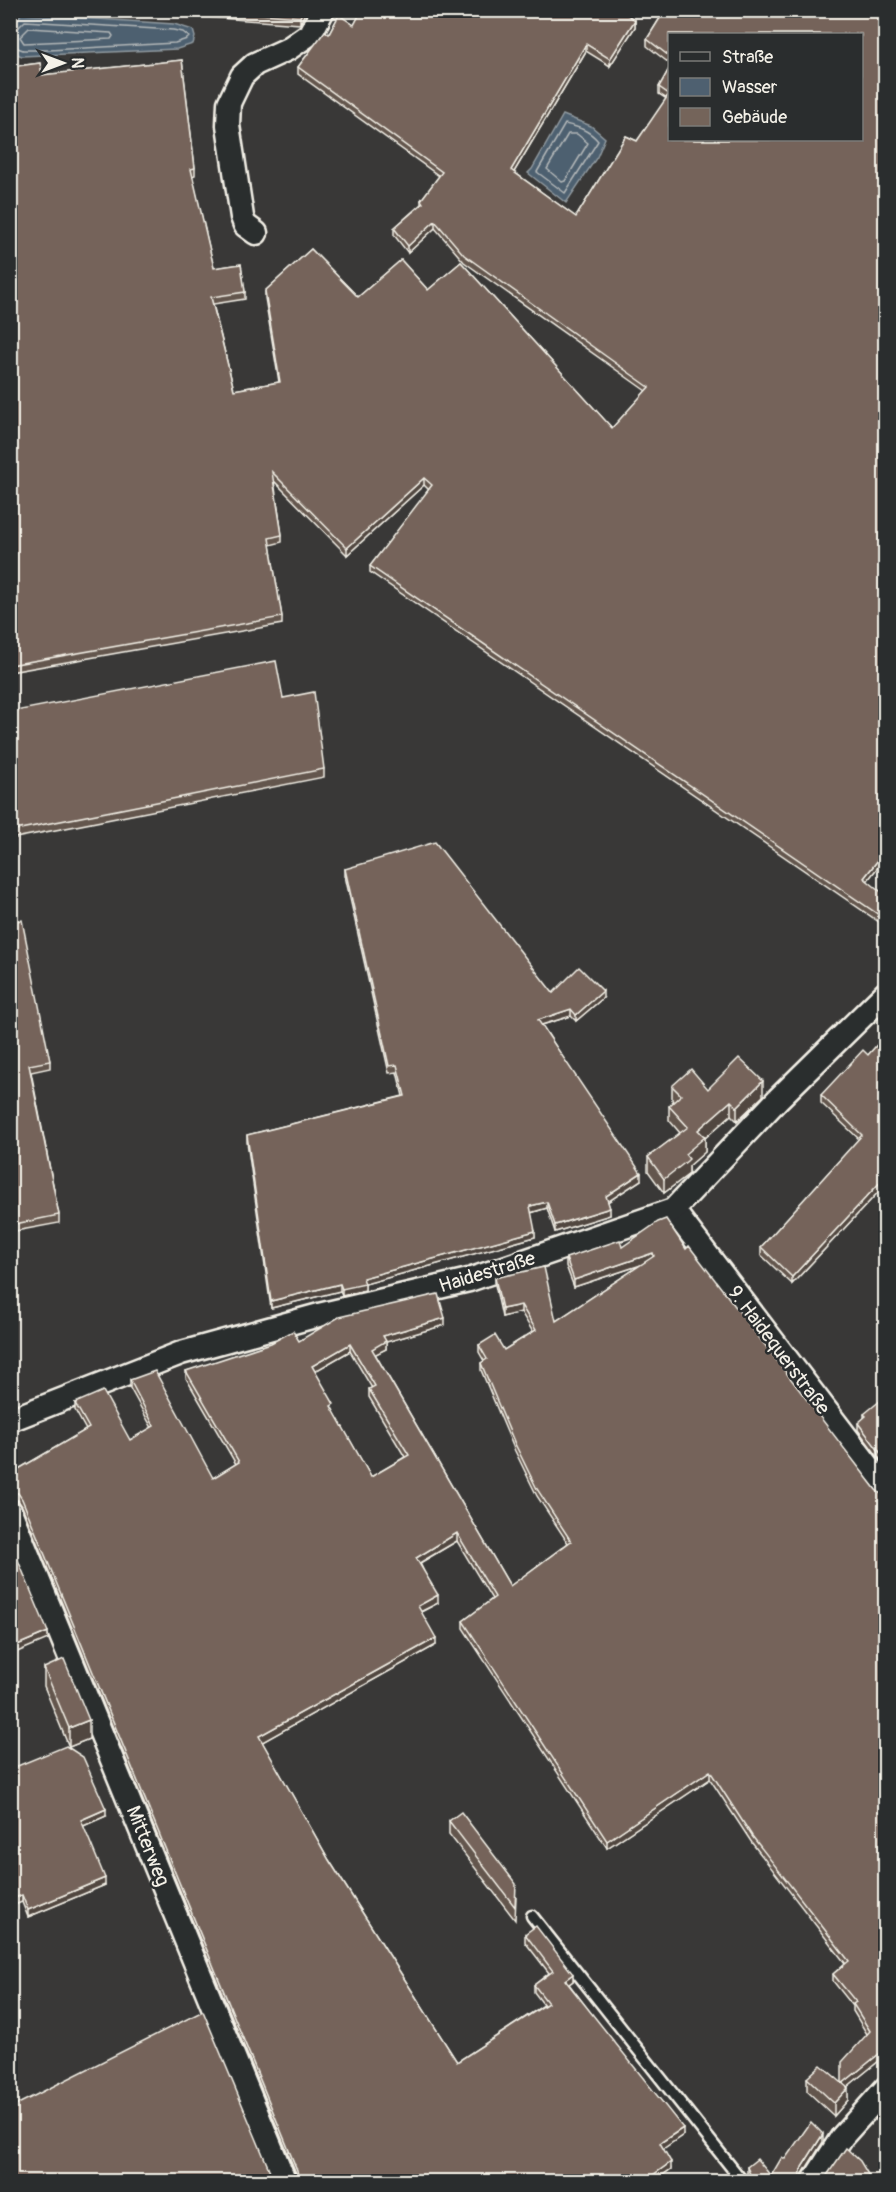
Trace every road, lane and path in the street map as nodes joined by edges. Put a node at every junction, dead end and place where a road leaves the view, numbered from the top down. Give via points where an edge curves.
1 (323, 10) edge
2 (256, 232) dead end
3 (885, 993) edge
4 (673, 1210) junction
5 (10, 1420) edge
6 (885, 1489) edge
7 (10, 1511) edge
8 (532, 1916) dead end
9 (885, 2088) edge
10 (285, 2181) edge
11 (743, 2181) edge
12 (813, 2181) edge

1 - 2 street via 310,33 288,49 255,64 242,76 229,103 228,125 242,217 244,225
3 - 4 street, Haidestraße
4 - 5 street, Haidestraße via 469,1280 181,1353
4 - 6 street, 9. Haidequerstraße
7 - 10 street, Mitterweg
8 - 11 lane
9 - 12 street via 842,2137

